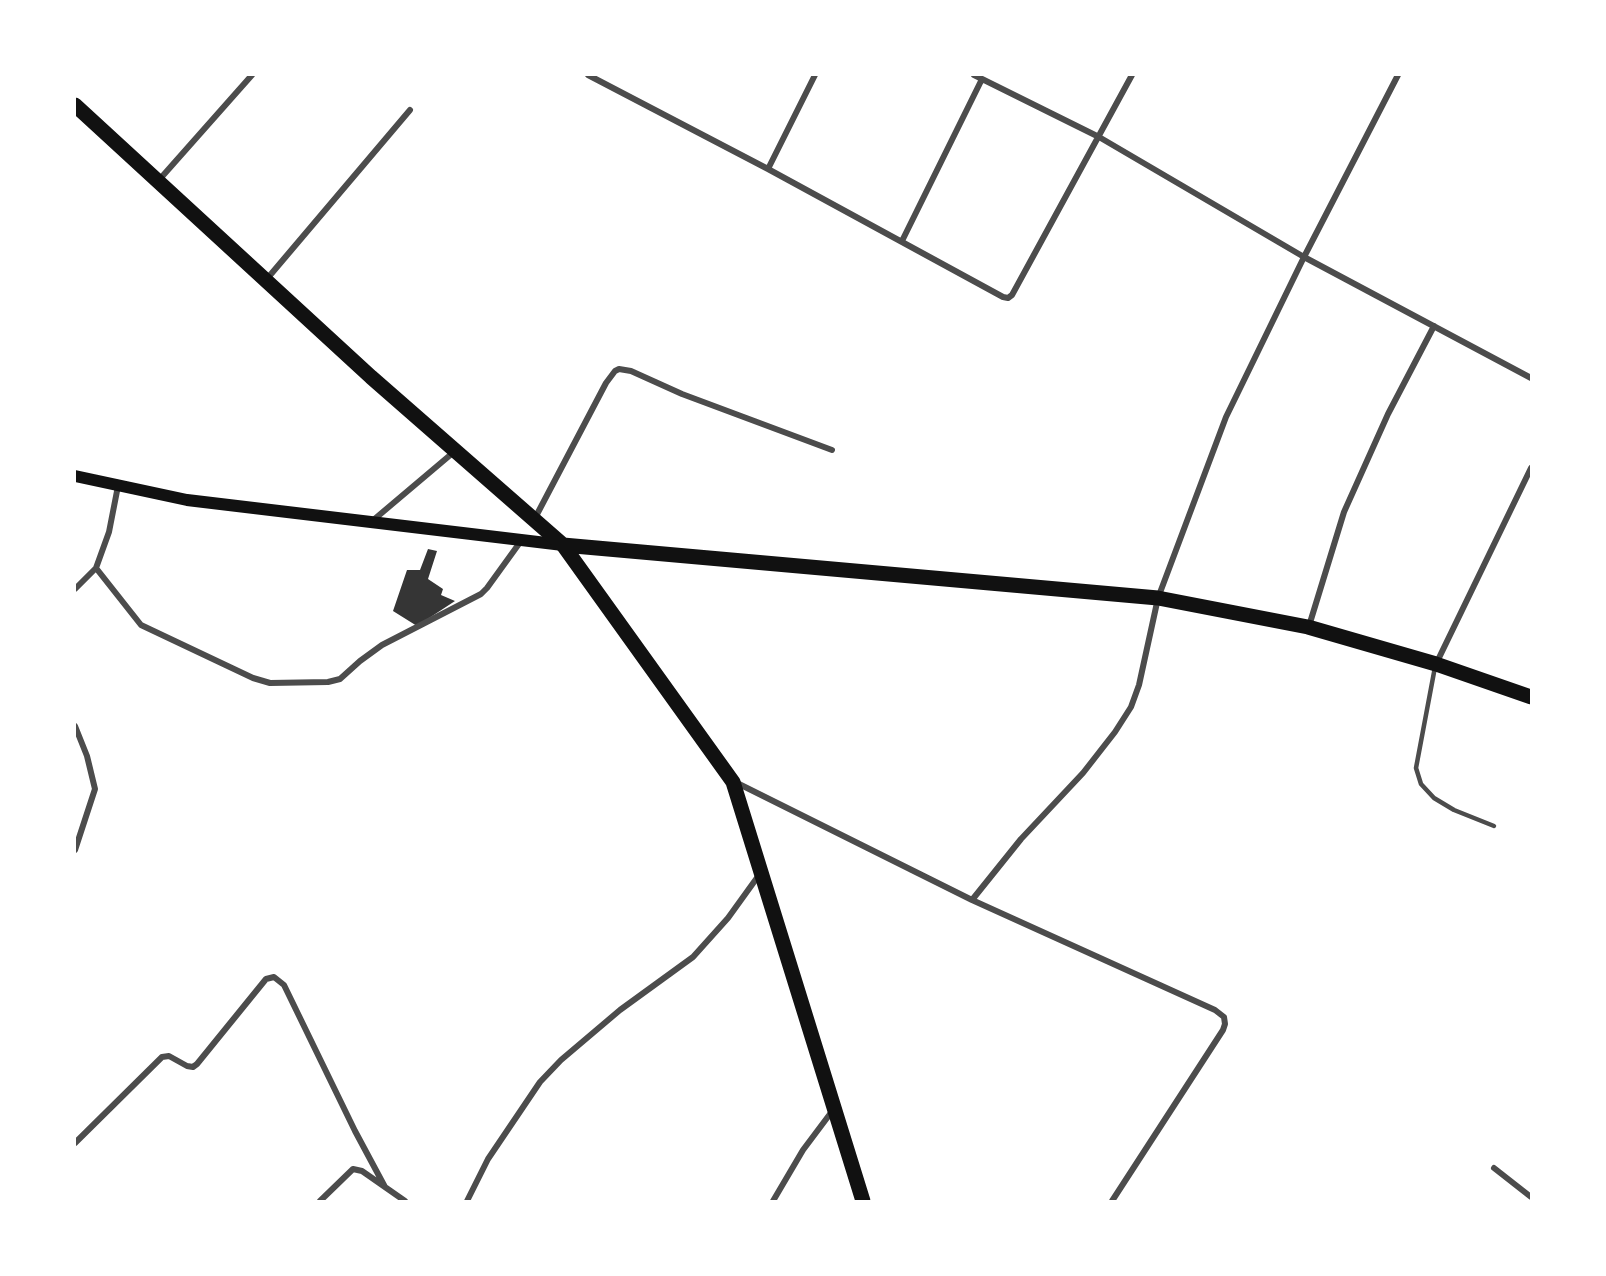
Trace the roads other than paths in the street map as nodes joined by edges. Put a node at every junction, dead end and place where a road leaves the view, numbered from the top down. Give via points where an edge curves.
1 (252, 75) edge
2 (588, 75) edge
3 (815, 75) edge
4 (974, 75) edge
5 (1132, 75) edge
6 (1398, 75) edge
7 (982, 79) junction
8 (75, 105) edge
9 (410, 110) dead end
10 (1099, 137) junction
11 (768, 169) junction
12 (158, 181) junction
13 (902, 241) junction
14 (1304, 257) junction
15 (265, 280) junction
16 (1434, 326) junction
17 (1531, 378) edge
18 (832, 450) dead end
19 (456, 451) junction
20 (1531, 468) edge
21 (75, 476) edge
22 (118, 486) junction
23 (534, 520) junction
24 (370, 522) junction
25 (521, 540) junction
26 (563, 545) junction
27 (96, 568) junction
28 (75, 589) edge
29 (1158, 598) junction
30 (1308, 627) junction
31 (1436, 664) junction
32 (1531, 697) edge
33 (75, 726) edge
34 (733, 782) junction
35 (1494, 826) dead end
36 (75, 850) edge
37 (761, 872) junction
38 (972, 900) junction
39 (834, 1109) junction
40 (75, 1143) edge
41 (1494, 1168) dead end
42 (385, 1187) junction
43 (1531, 1197) edge
44 (320, 1201) edge
45 (405, 1201) edge
46 (467, 1201) edge
47 (773, 1201) edge
48 (863, 1201) edge
49 (1112, 1201) edge

1 - 12 street
2 - 11 street
3 - 11 street
4 - 7 street
5 - 10 street
6 - 14 street
7 - 10 street
7 - 13 street
8 - 12 main road
9 - 15 street
10 - 13 street via 1008,298
10 - 14 street
11 - 13 street
12 - 15 main road
14 - 16 street
14 - 29 street via 1226,417
15 - 19 main road
16 - 17 street
16 - 30 street via 1388,414 1344,512
18 - 23 street via 619,369 606,383
19 - 23 main road
19 - 24 street
20 - 31 street
21 - 22 main road
22 - 24 main road via 187,500
22 - 27 street
23 - 26 main road
24 - 25 main road
25 - 26 main road
25 - 27 street via 481,594 382,645 340,679 328,682 263,681 150,630 141,625
26 - 29 main road
26 - 34 main road
27 - 28 street
29 - 30 main road
29 - 38 street via 1131,707 1083,773 1021,839
30 - 31 main road
31 - 32 main road
31 - 35 lane via 1416,768 1421,784 1454,810
33 - 36 street via 95,789
34 - 37 main road
34 - 38 street
37 - 39 main road
37 - 46 street via 693,957 620,1010 540,1082 488,1159
38 - 49 street via 1224,1017 1223,1030
39 - 47 street
39 - 48 main road
40 - 42 street via 162,1057 169,1056 187,1066 197,1064 266,979 274,977 284,985
41 - 43 street
42 - 44 street via 353,1169
42 - 45 street

